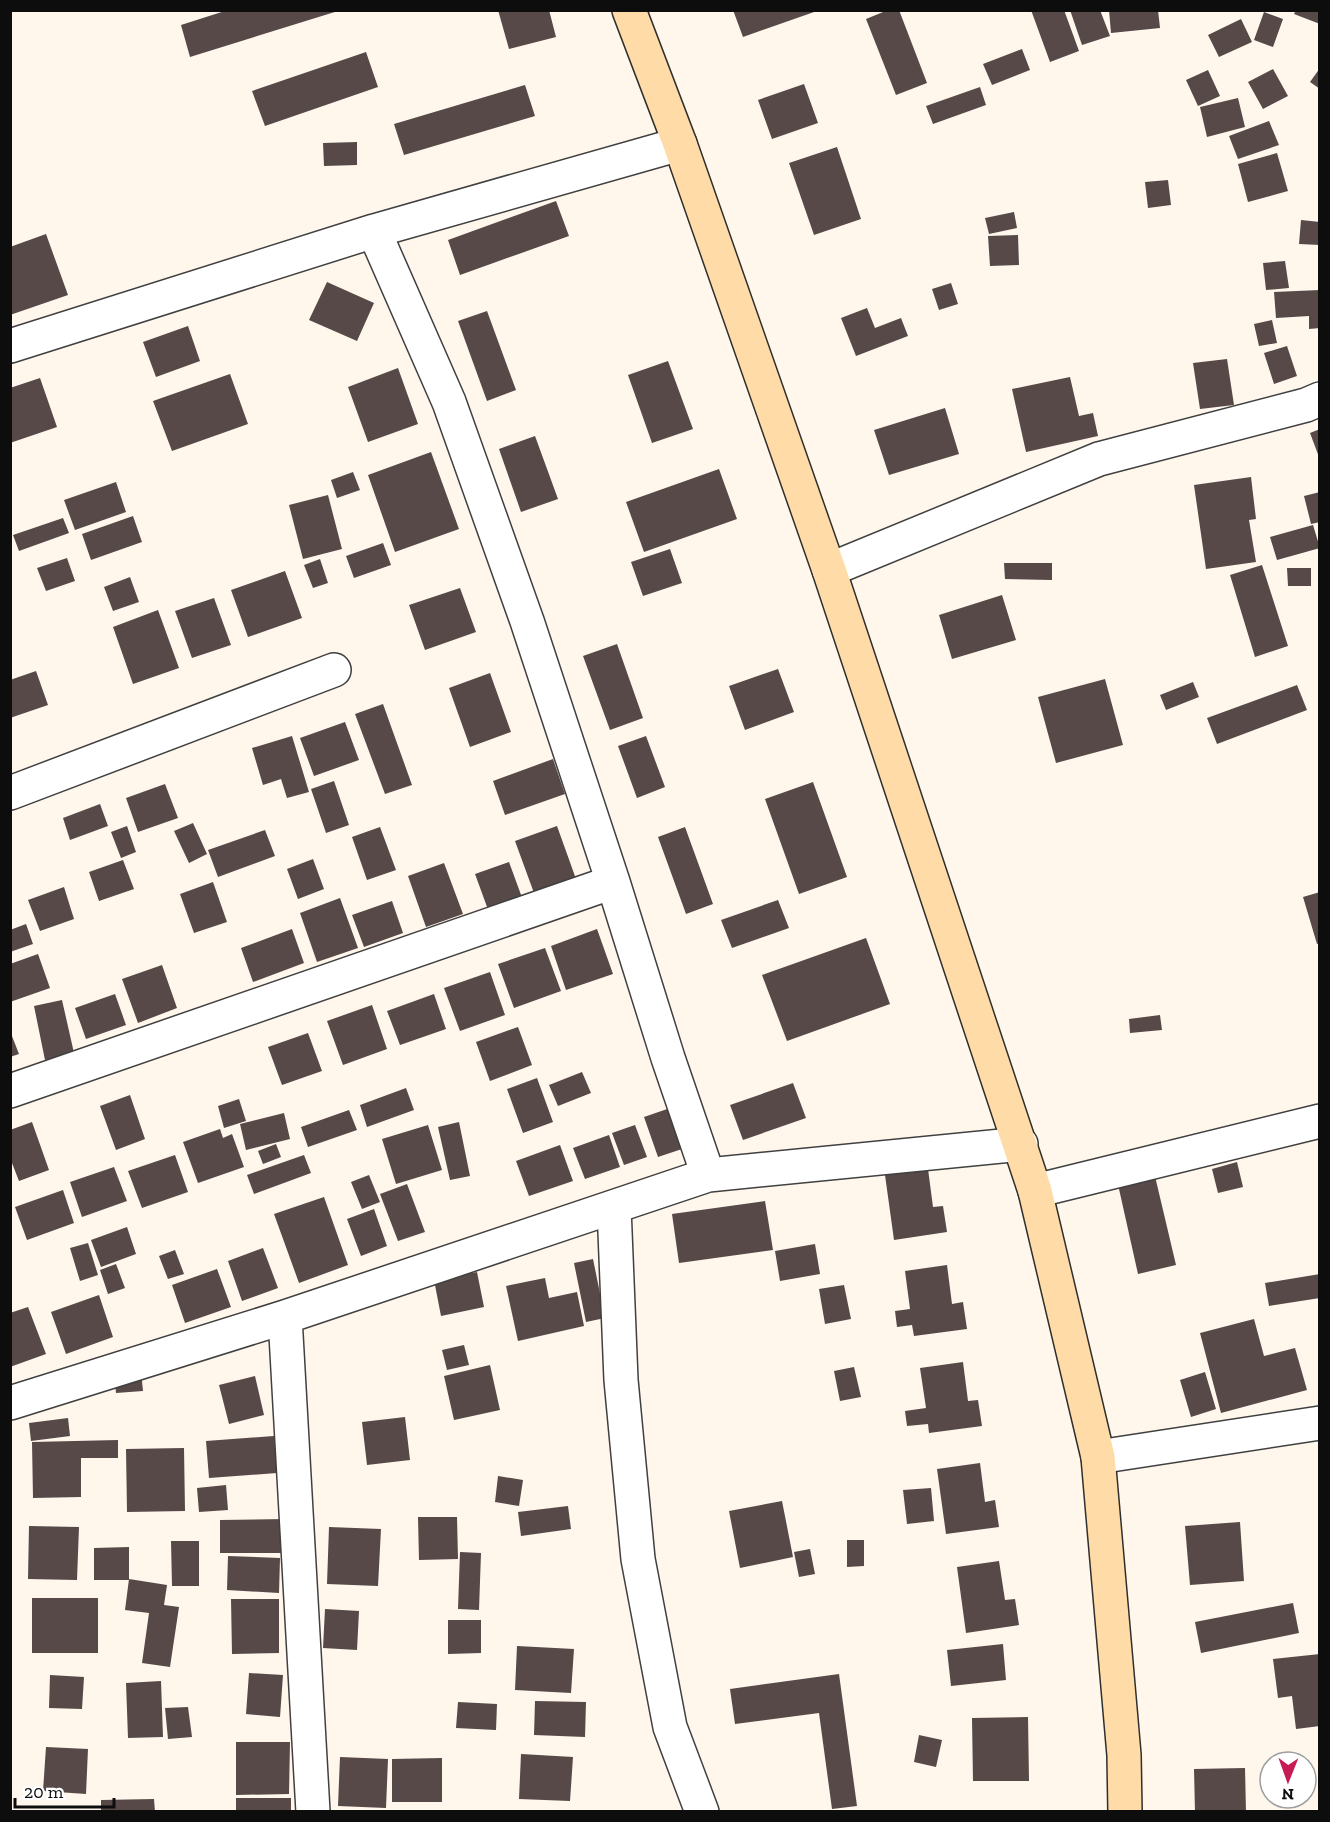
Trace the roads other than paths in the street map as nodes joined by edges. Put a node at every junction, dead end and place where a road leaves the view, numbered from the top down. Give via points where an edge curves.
1 (629, 10) edge
2 (680, 144) junction
3 (374, 231) junction
4 (10, 346) edge
5 (1320, 399) edge
6 (829, 570) junction
7 (334, 670) dead end
8 (10, 793) edge
9 (613, 882) junction
10 (10, 1092) edge
11 (1320, 1120) edge
12 (1021, 1144) junction
13 (708, 1175) junction
14 (1035, 1191) junction
15 (614, 1207) junction
16 (285, 1317) junction
17 (10, 1403) edge
18 (1320, 1423) edge
19 (1098, 1457) junction
20 (313, 1812) edge
21 (702, 1812) edge
22 (1125, 1812) edge

1 - 2 main road
2 - 3 street
2 - 6 main road
3 - 4 street
3 - 9 street via 449,402 527,621
5 - 6 street via 1099,459
6 - 12 main road
7 - 8 street
9 - 10 street
9 - 13 street
11 - 14 street
12 - 13 street
12 - 14 main road
13 - 15 street
14 - 19 main road
15 - 16 street
15 - 21 street via 621,1380 638,1559 670,1727
16 - 17 street
16 - 20 street
18 - 19 street
19 - 22 main road via 1124,1755

